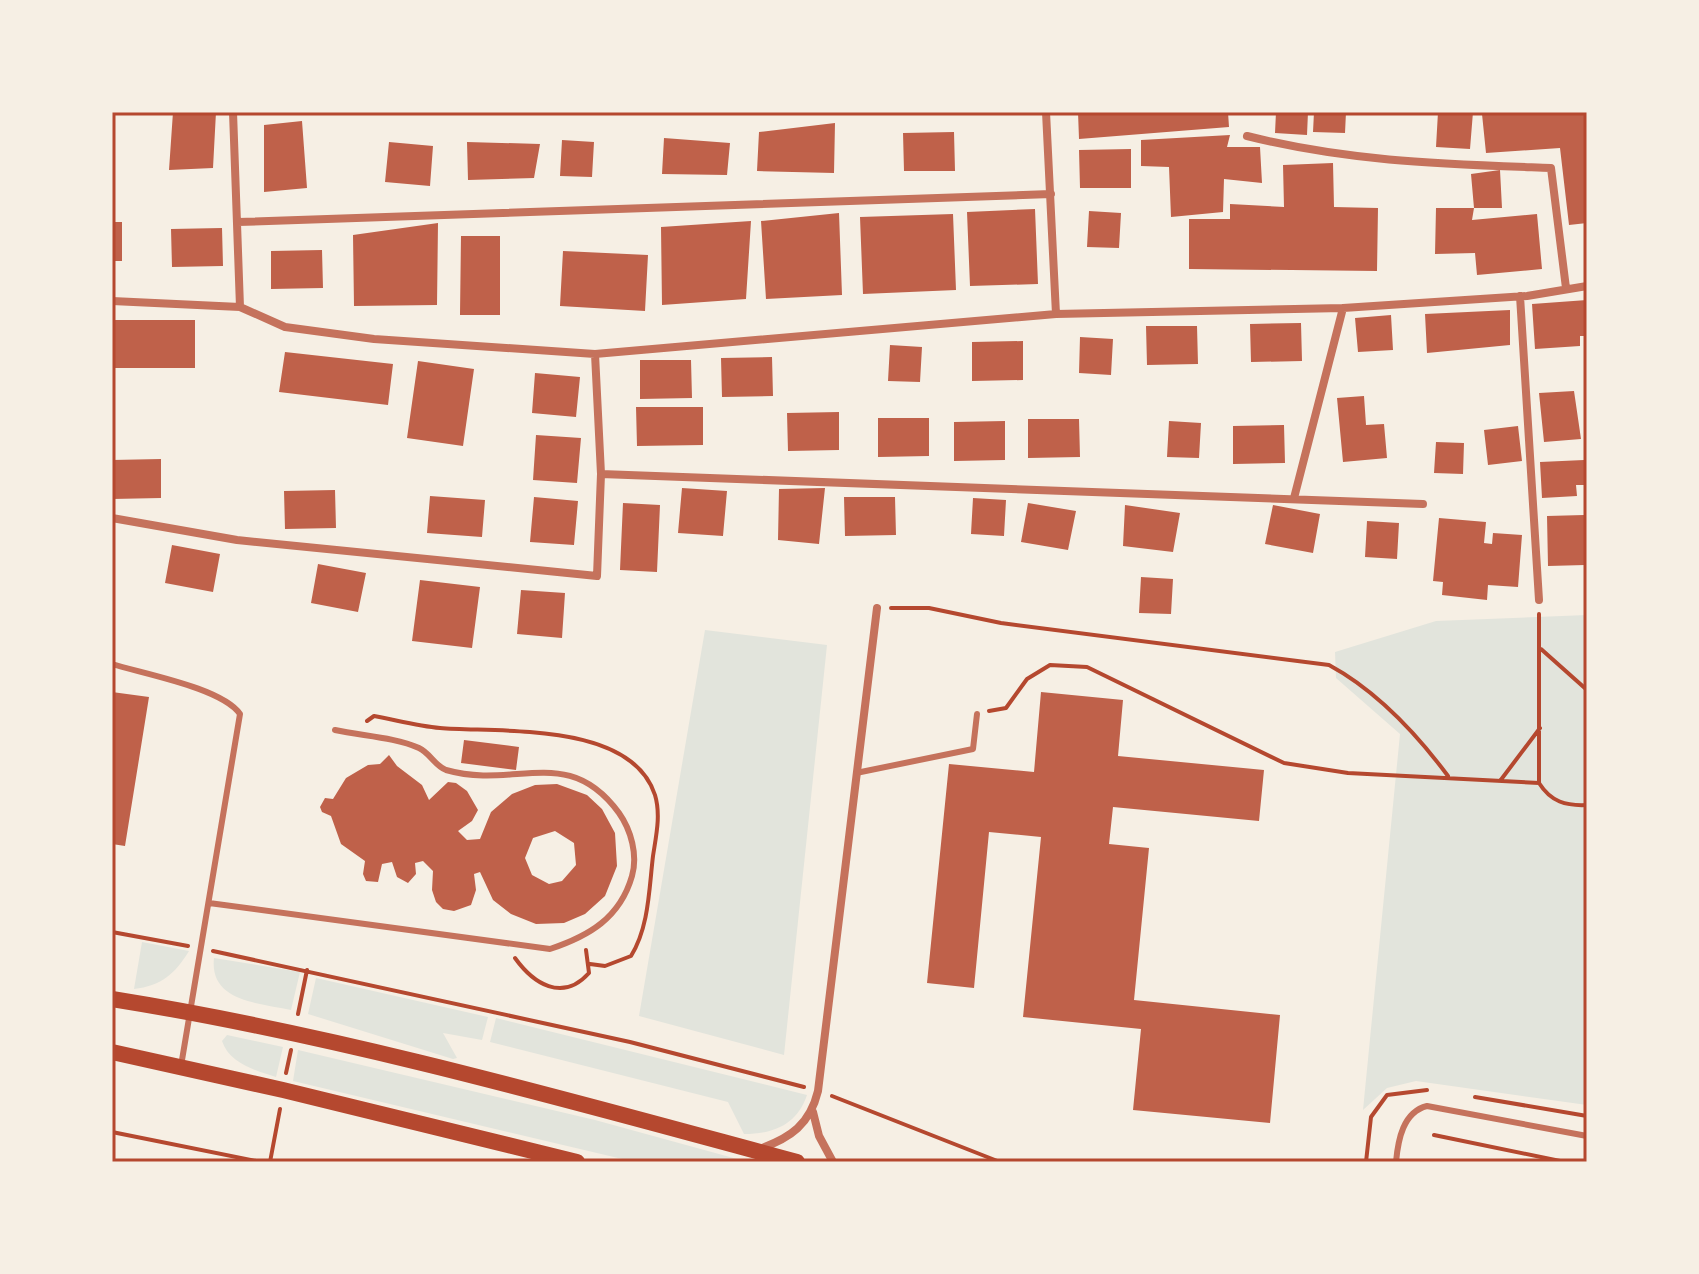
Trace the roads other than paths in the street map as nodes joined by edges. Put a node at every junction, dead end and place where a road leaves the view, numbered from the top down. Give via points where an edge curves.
1 (233, 112) edge
2 (1046, 112) edge
3 (1247, 136) dead end
4 (1051, 194) junction
5 (238, 222) junction
6 (1587, 286) edge
7 (1566, 288) junction
8 (1520, 296) junction
9 (112, 301) edge
10 (240, 307) junction
11 (1343, 308) junction
12 (1056, 314) junction
13 (595, 354) junction
14 (601, 474) junction
15 (1294, 498) junction
16 (1423, 504) dead end
17 (112, 518) edge
18 (1539, 600) road end
19 (877, 608) road end
20 (112, 664) edge
21 (977, 714) road end
22 (335, 730) dead end
23 (856, 773) junction
24 (209, 903) junction
25 (112, 999) edge
26 (192, 1014) junction
27 (112, 1052) edge
28 (181, 1066) junction
29 (813, 1112) junction
30 (1587, 1136) edge
31 (755, 1151) junction
32 (577, 1162) edge
33 (797, 1162) edge
34 (833, 1162) edge
35 (1397, 1162) edge

1 - 5 street
2 - 4 street
3 - 7 street via 1374,160 1551,168
4 - 5 street
4 - 12 street
5 - 10 street
6 - 7 street
7 - 8 street
8 - 11 street
8 - 18 street
9 - 10 street
10 - 13 street via 285,327 374,339
11 - 12 street
11 - 15 street
12 - 13 street
13 - 14 street
14 - 15 street
14 - 17 street via 597,576 237,540
15 - 16 street
19 - 23 street
20 - 24 lane via 232,703 240,714
21 - 23 lane via 973,749
22 - 24 lane via 413,745 428,751 442,769 478,776 551,770 582,778 608,797 630,829 633,871 625,897 581,939 550,949
23 - 29 street
24 - 26 lane
25 - 26 main road
26 - 28 lane
26 - 31 main road via 554,1097
27 - 28 main road
28 - 32 main road
29 - 31 street via 793,1134
29 - 34 street
30 - 35 lane via 1427,1106 1407,1119
31 - 33 main road

